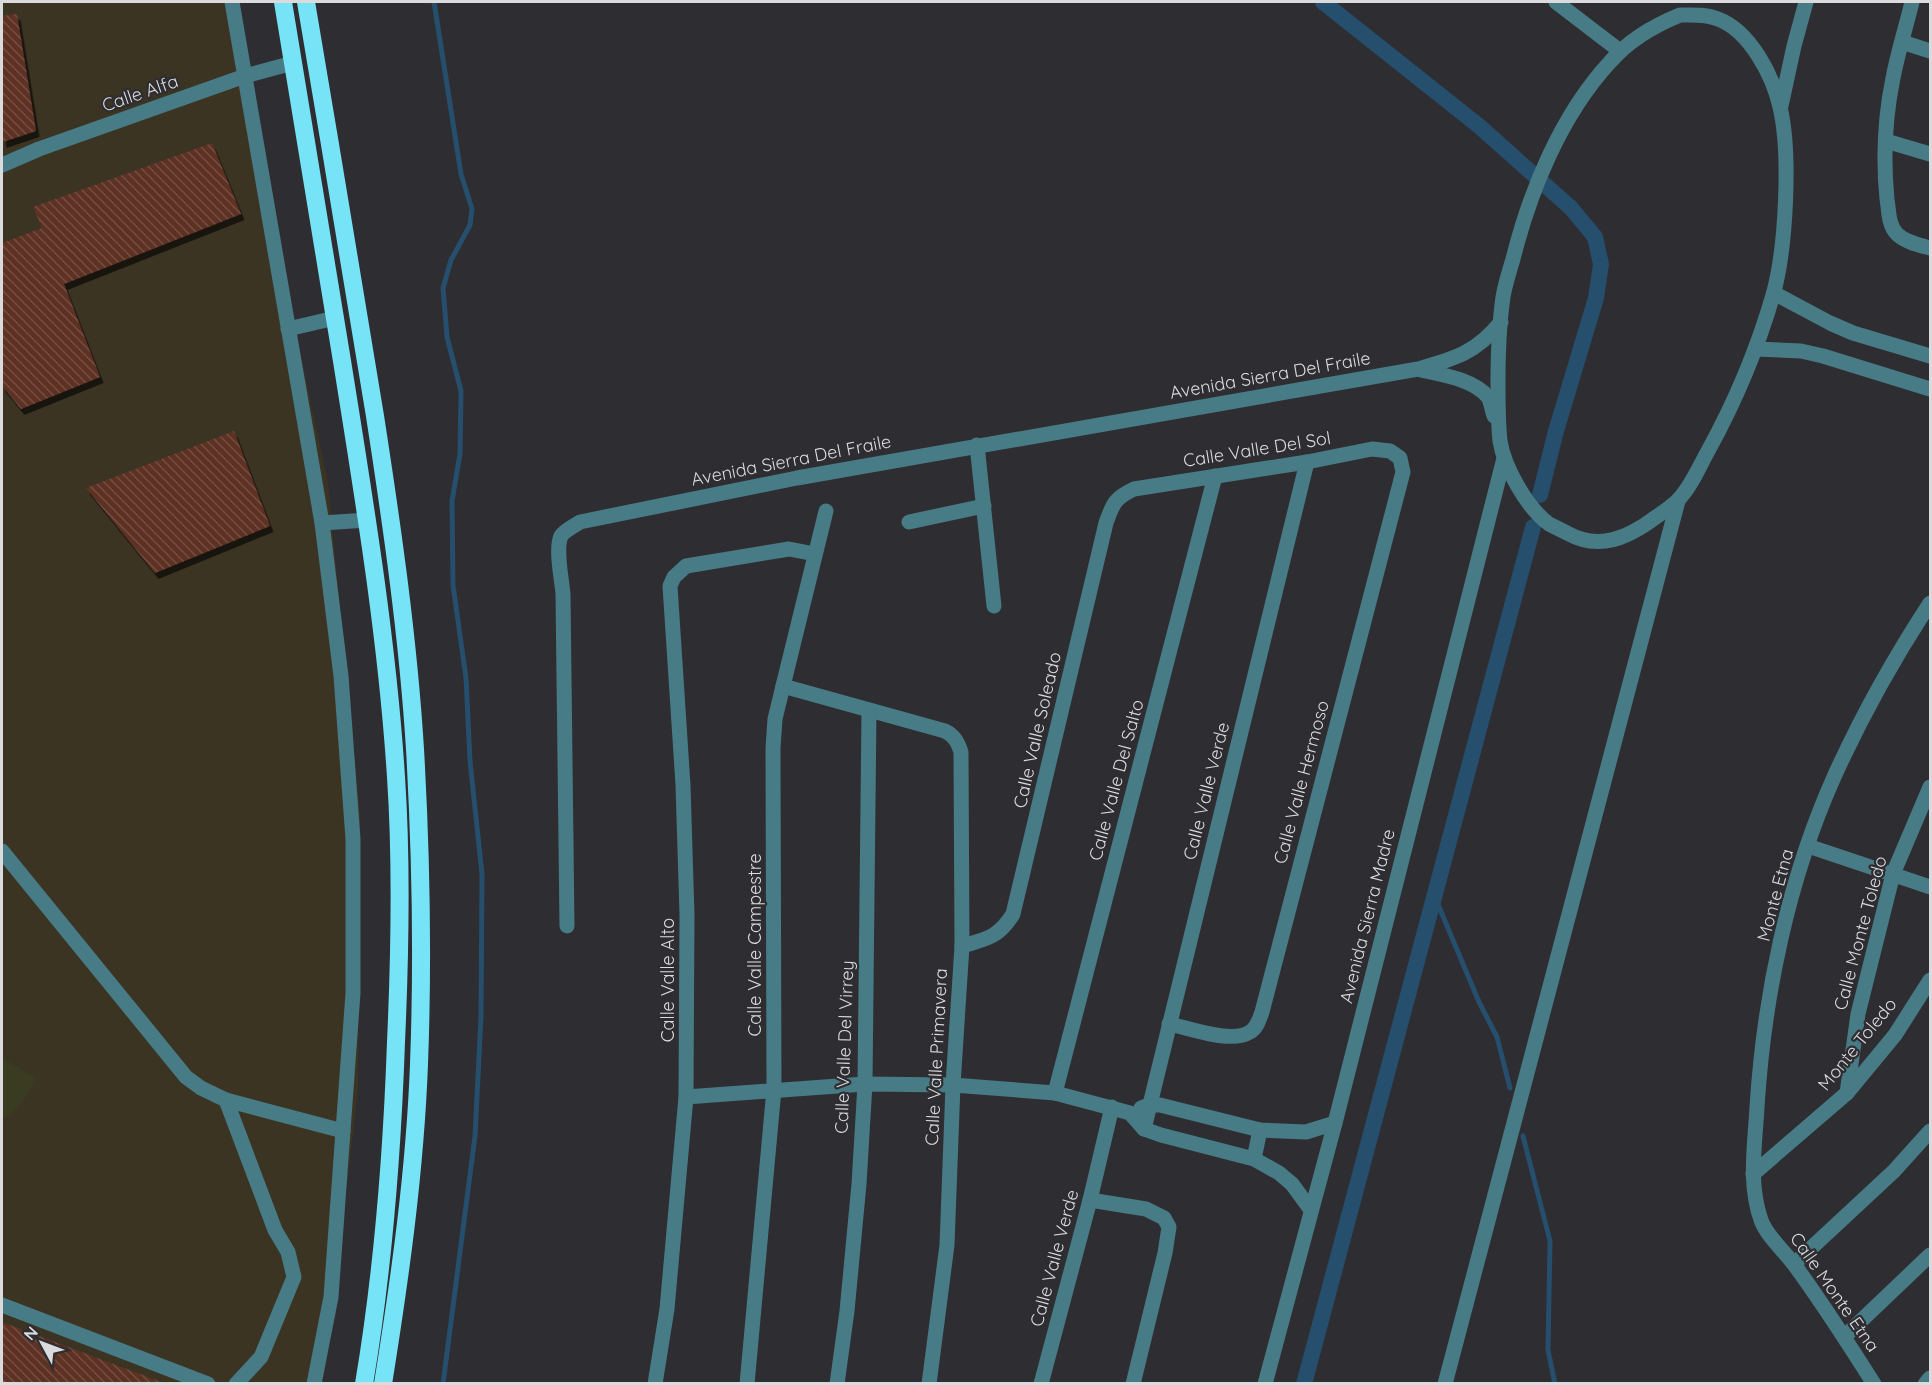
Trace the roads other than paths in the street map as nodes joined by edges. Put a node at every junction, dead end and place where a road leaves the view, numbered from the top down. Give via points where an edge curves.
1 (232, 2) edge
2 (283, 2) edge
3 (306, 2) edge
4 (1556, 2) edge
5 (1806, 2) edge
6 (1912, 2) edge
7 (1681, 8) edge
8 (1902, 42) junction
9 (1620, 51) junction
10 (1930, 51) edge
11 (293, 63) junction
12 (245, 76) junction
13 (1781, 109) junction
14 (1886, 141) junction
15 (1930, 154) edge
16 (2, 165) edge
17 (1930, 248) edge
18 (1774, 293) junction
19 (335, 318) junction
20 (1501, 322) junction
21 (288, 329) junction
22 (1755, 349) junction
23 (1930, 356) edge
24 (1418, 369) junction
25 (1930, 390) edge
26 (1500, 442) junction
27 (977, 445) junction
28 (1400, 458) joint
29 (1504, 458) junction
30 (1307, 462) junction
31 (1215, 476) junction
32 (1119, 496) joint
33 (1678, 501) junction
34 (984, 506) junction
35 (826, 511) dead end
36 (368, 520) junction
37 (909, 522) dead end
38 (322, 523) junction
39 (815, 554) junction
40 (1930, 603) edge
41 (994, 606) dead end
42 (783, 686) junction
43 (868, 710) junction
44 (1930, 787) edge
45 (1808, 846) junction
46 (2, 851) edge
47 (1893, 874) junction
48 (1930, 887) edge
49 (567, 926) dead end
50 (962, 946) junction
51 (1930, 980) edge
52 (1169, 1024) junction
53 (865, 1084) junction
54 (953, 1085) junction
55 (774, 1089) junction
56 (1054, 1093) junction
57 (1847, 1093) junction
58 (686, 1097) junction
59 (226, 1100) junction
60 (1149, 1105) junction
61 (1112, 1107) junction
62 (1130, 1113) junction
63 (1335, 1123) junction
64 (1144, 1129) junction
65 (1260, 1130) junction
66 (343, 1131) junction
67 (1930, 1131) edge
68 (1254, 1159) junction
69 (1753, 1174) junction
70 (1090, 1200) junction
71 (1311, 1210) junction
72 (1762, 1223) joint
73 (1930, 1255) edge
74 (1794, 1264) junction
75 (2, 1305) edge
76 (1844, 1337) junction
77 (1930, 1378) edge
78 (208, 1383) edge
79 (236, 1383) edge
80 (314, 1383) edge
81 (364, 1383) edge
82 (383, 1383) edge
83 (655, 1383) edge
84 (747, 1383) edge
85 (837, 1383) edge
86 (928, 1383) edge
87 (1041, 1383) edge
88 (1133, 1383) edge
89 (1264, 1383) edge
90 (1445, 1383) edge
91 (1874, 1383) edge
92 (1925, 1383) edge

1 - 12 street
2 - 11 highway
3 - 82 highway via 391,524 415,747 421,913 419,1068 407,1218
4 - 9 street
5 - 13 street
6 - 8 street
7 - 9 street
7 - 13 street via 1721,20 1746,39 1774,84
8 - 10 street
8 - 14 street via 1893,76
9 - 20 street via 1590,87 1553,147 1524,218 1503,295
11 - 12 street, Calle Alfa
11 - 19 highway
12 - 16 street, Calle Alfa
12 - 21 street
13 - 18 street via 1785,190
14 - 15 street
14 - 17 street via 1890,222 1895,233
18 - 22 street
18 - 23 street via 1853,333
19 - 21 street
19 - 36 highway
20 - 24 street, Avenida Sierra Del Fraile via 1489,337 1468,352
20 - 26 street
21 - 38 street
22 - 25 street via 1823,356
22 - 33 street via 1717,434
24 - 26 street, Avenida Sierra Del Fraile via 1479,390 1489,399
24 - 27 street, Avenida Sierra Del Fraile
26 - 29 street
27 - 34 street
27 - 49 street, Avenida Sierra Del Fraile via 580,522 563,534 559,552 563,594
28 - 30 street, Calle Valle Del Sol via 1390,451 1372,449
28 - 52 street, Calle Valle Hermoso via 1403,472 1256,1027 1248,1034 1232,1038
29 - 33 street via 1526,497 1548,523 1594,543 1613,541 1640,529
29 - 63 street, Avenida Sierra Madre
30 - 31 street, Calle Valle Del Sol
30 - 52 street, Calle Valle Verde
31 - 32 street, Calle Valle Del Sol via 1134,489
31 - 56 street, Calle Valle Del Salto
32 - 50 street, Calle Valle Soleado via 1106,523 1013,914 1005,928 992,937
33 - 90 street
34 - 37 street
34 - 41 street
35 - 39 street, Calle Valle Campestre
36 - 38 street
36 - 81 highway via 383,626 396,777 399,929 393,1129
38 - 66 street via 341,676 353,839 352,993
39 - 42 street, Calle Valle Campestre
39 - 58 street, Calle Valle Alto via 789,549 686,566 674,577 669,594 683,785
40 - 45 street, Monte Etna via 1863,715
42 - 43 street
42 - 55 street, Calle Valle Campestre via 773,748
43 - 50 street, Calle Valle Primavera via 951,734 958,742
43 - 53 street, Calle Valle Del Virrey
44 - 47 street, Calle Monte Toledo
45 - 47 street
45 - 69 street, Monte Etna via 1788,911 1766,1020
46 - 59 street via 186,1077
47 - 48 street
47 - 57 street, Calle Monte Toledo via 1858,1014
50 - 54 street, Calle Valle Primavera
51 - 57 street, Monte Toledo via 1895,1035
52 - 60 street, Calle Valle Verde
53 - 54 street
53 - 55 street
53 - 85 street, Calle Valle Del Virrey via 858,1196
54 - 56 street
54 - 86 street, Calle Valle Primavera via 947,1245
55 - 58 street
55 - 84 street, Calle Valle Campestre
56 - 61 street
57 - 69 street, Monte Toledo
58 - 83 street, Calle Valle Alto via 667,1309
59 - 66 street
59 - 79 street via 275,1230 290,1258 294,1277 261,1357
60 - 62 street
60 - 64 street, Calle Valle Verde
60 - 65 street
61 - 62 street
61 - 70 street, Calle Valle Verde
62 - 64 street
63 - 65 street via 1306,1132
63 - 71 street, Avenida Sierra Madre
64 - 68 street
65 - 68 street
66 - 80 street via 331,1297
67 - 74 street via 1894,1171
68 - 71 street via 1280,1173
69 - 72 street, Monte Etna
70 - 87 street, Calle Valle Verde
70 - 88 street via 1146,1209 1164,1218 1169,1227
71 - 89 street, Avenida Sierra Madre
72 - 74 street, Calle Monte Etna
73 - 76 street
74 - 76 street, Calle Monte Etna
75 - 78 street
76 - 91 street, Calle Monte Etna
77 - 92 street

